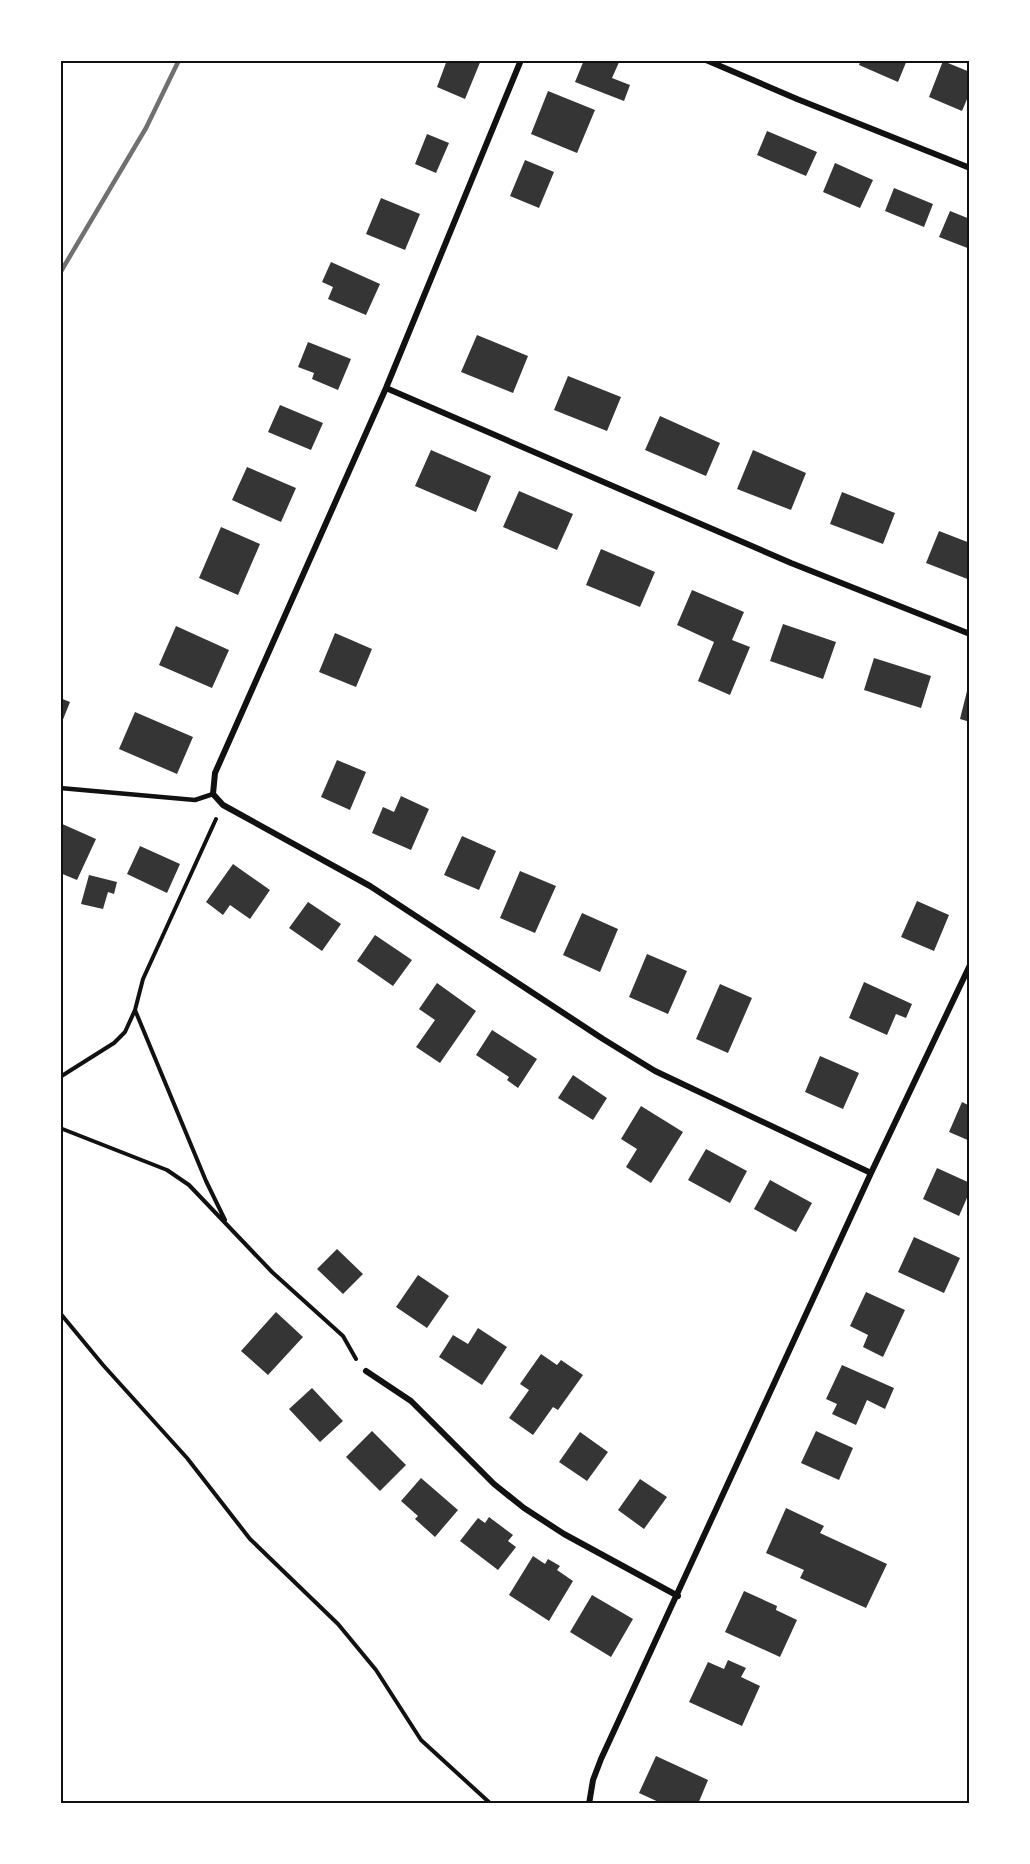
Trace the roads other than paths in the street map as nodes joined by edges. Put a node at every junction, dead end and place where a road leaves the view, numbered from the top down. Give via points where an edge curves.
1 (521, 60) edge
2 (706, 60) edge
3 (970, 168) edge
4 (386, 388) junction
5 (970, 634) edge
6 (60, 788) edge
7 (213, 794) junction
8 (970, 965) edge
9 (968, 974) edge
10 (871, 1173) junction
11 (366, 1371) road end
12 (678, 1596) junction
13 (589, 1804) edge

1 - 4 street
2 - 3 street
4 - 5 street via 770,554
4 - 7 street via 215,773
6 - 7 lane via 195,800
7 - 10 street via 223,805 370,886 655,1071
8 - 9 street
9 - 10 street
10 - 12 street
11 - 12 street via 411,1401 494,1484 524,1508 582,1545
12 - 13 street via 601,1759

